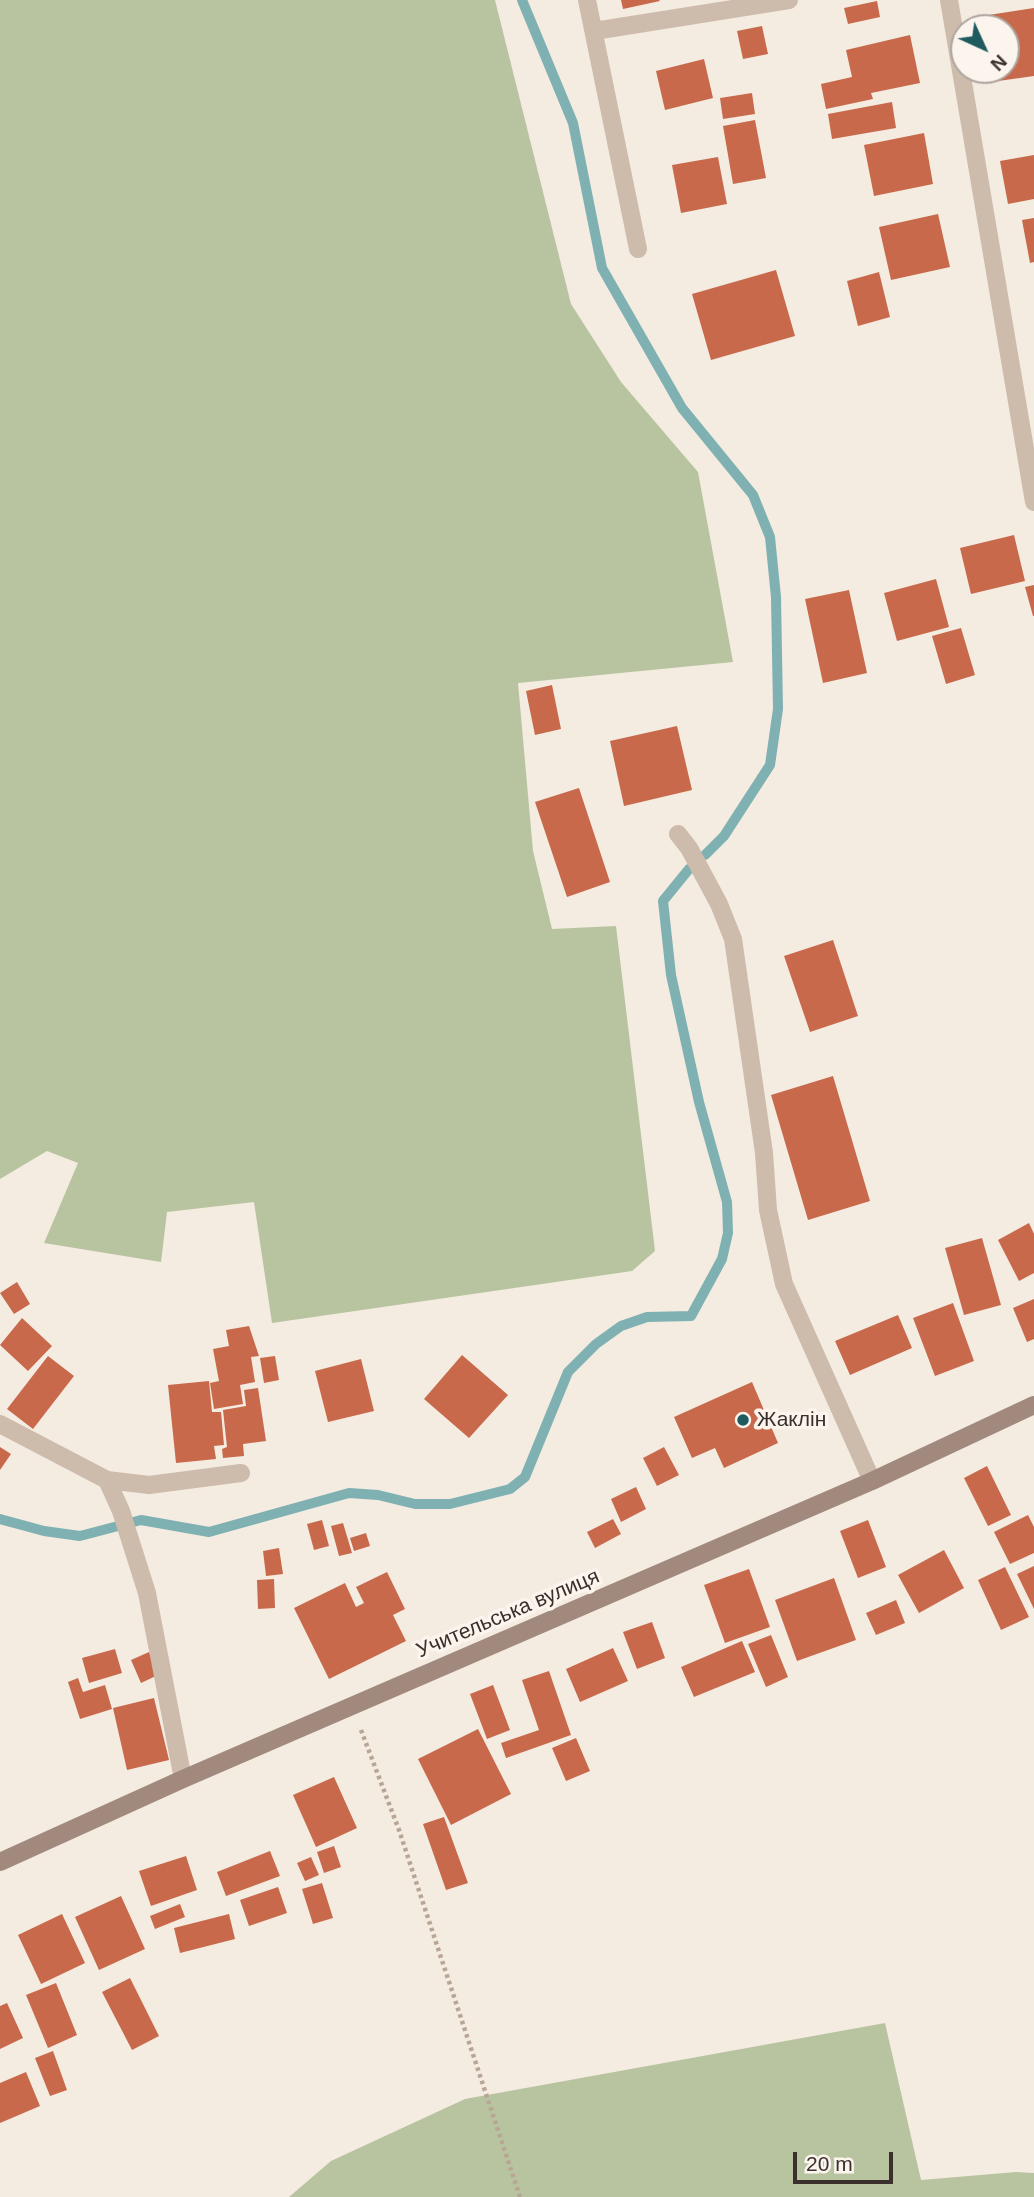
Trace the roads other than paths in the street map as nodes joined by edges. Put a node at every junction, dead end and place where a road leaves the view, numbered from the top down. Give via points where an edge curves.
1 (587, 0) edge
2 (789, 0) edge
3 (949, 0) edge
4 (594, 31) junction
5 (638, 249) dead end
6 (1033, 502) edge
7 (678, 834) dead end
8 (1034, 1405) edge
9 (0, 1424) edge
10 (241, 1473) dead end
11 (107, 1480) junction
12 (872, 1481) junction
13 (183, 1779) junction
14 (0, 1862) edge

1 - 4 street
2 - 4 street
3 - 6 street
4 - 5 street
7 - 12 street via 719,904 733,939 768,1210 784,1284
8 - 12 main road, Учительська вулиця
9 - 11 street
10 - 11 street via 149,1485
11 - 13 street via 147,1593
12 - 13 main road, Учительська вулиця
13 - 14 main road, Учительська вулиця

